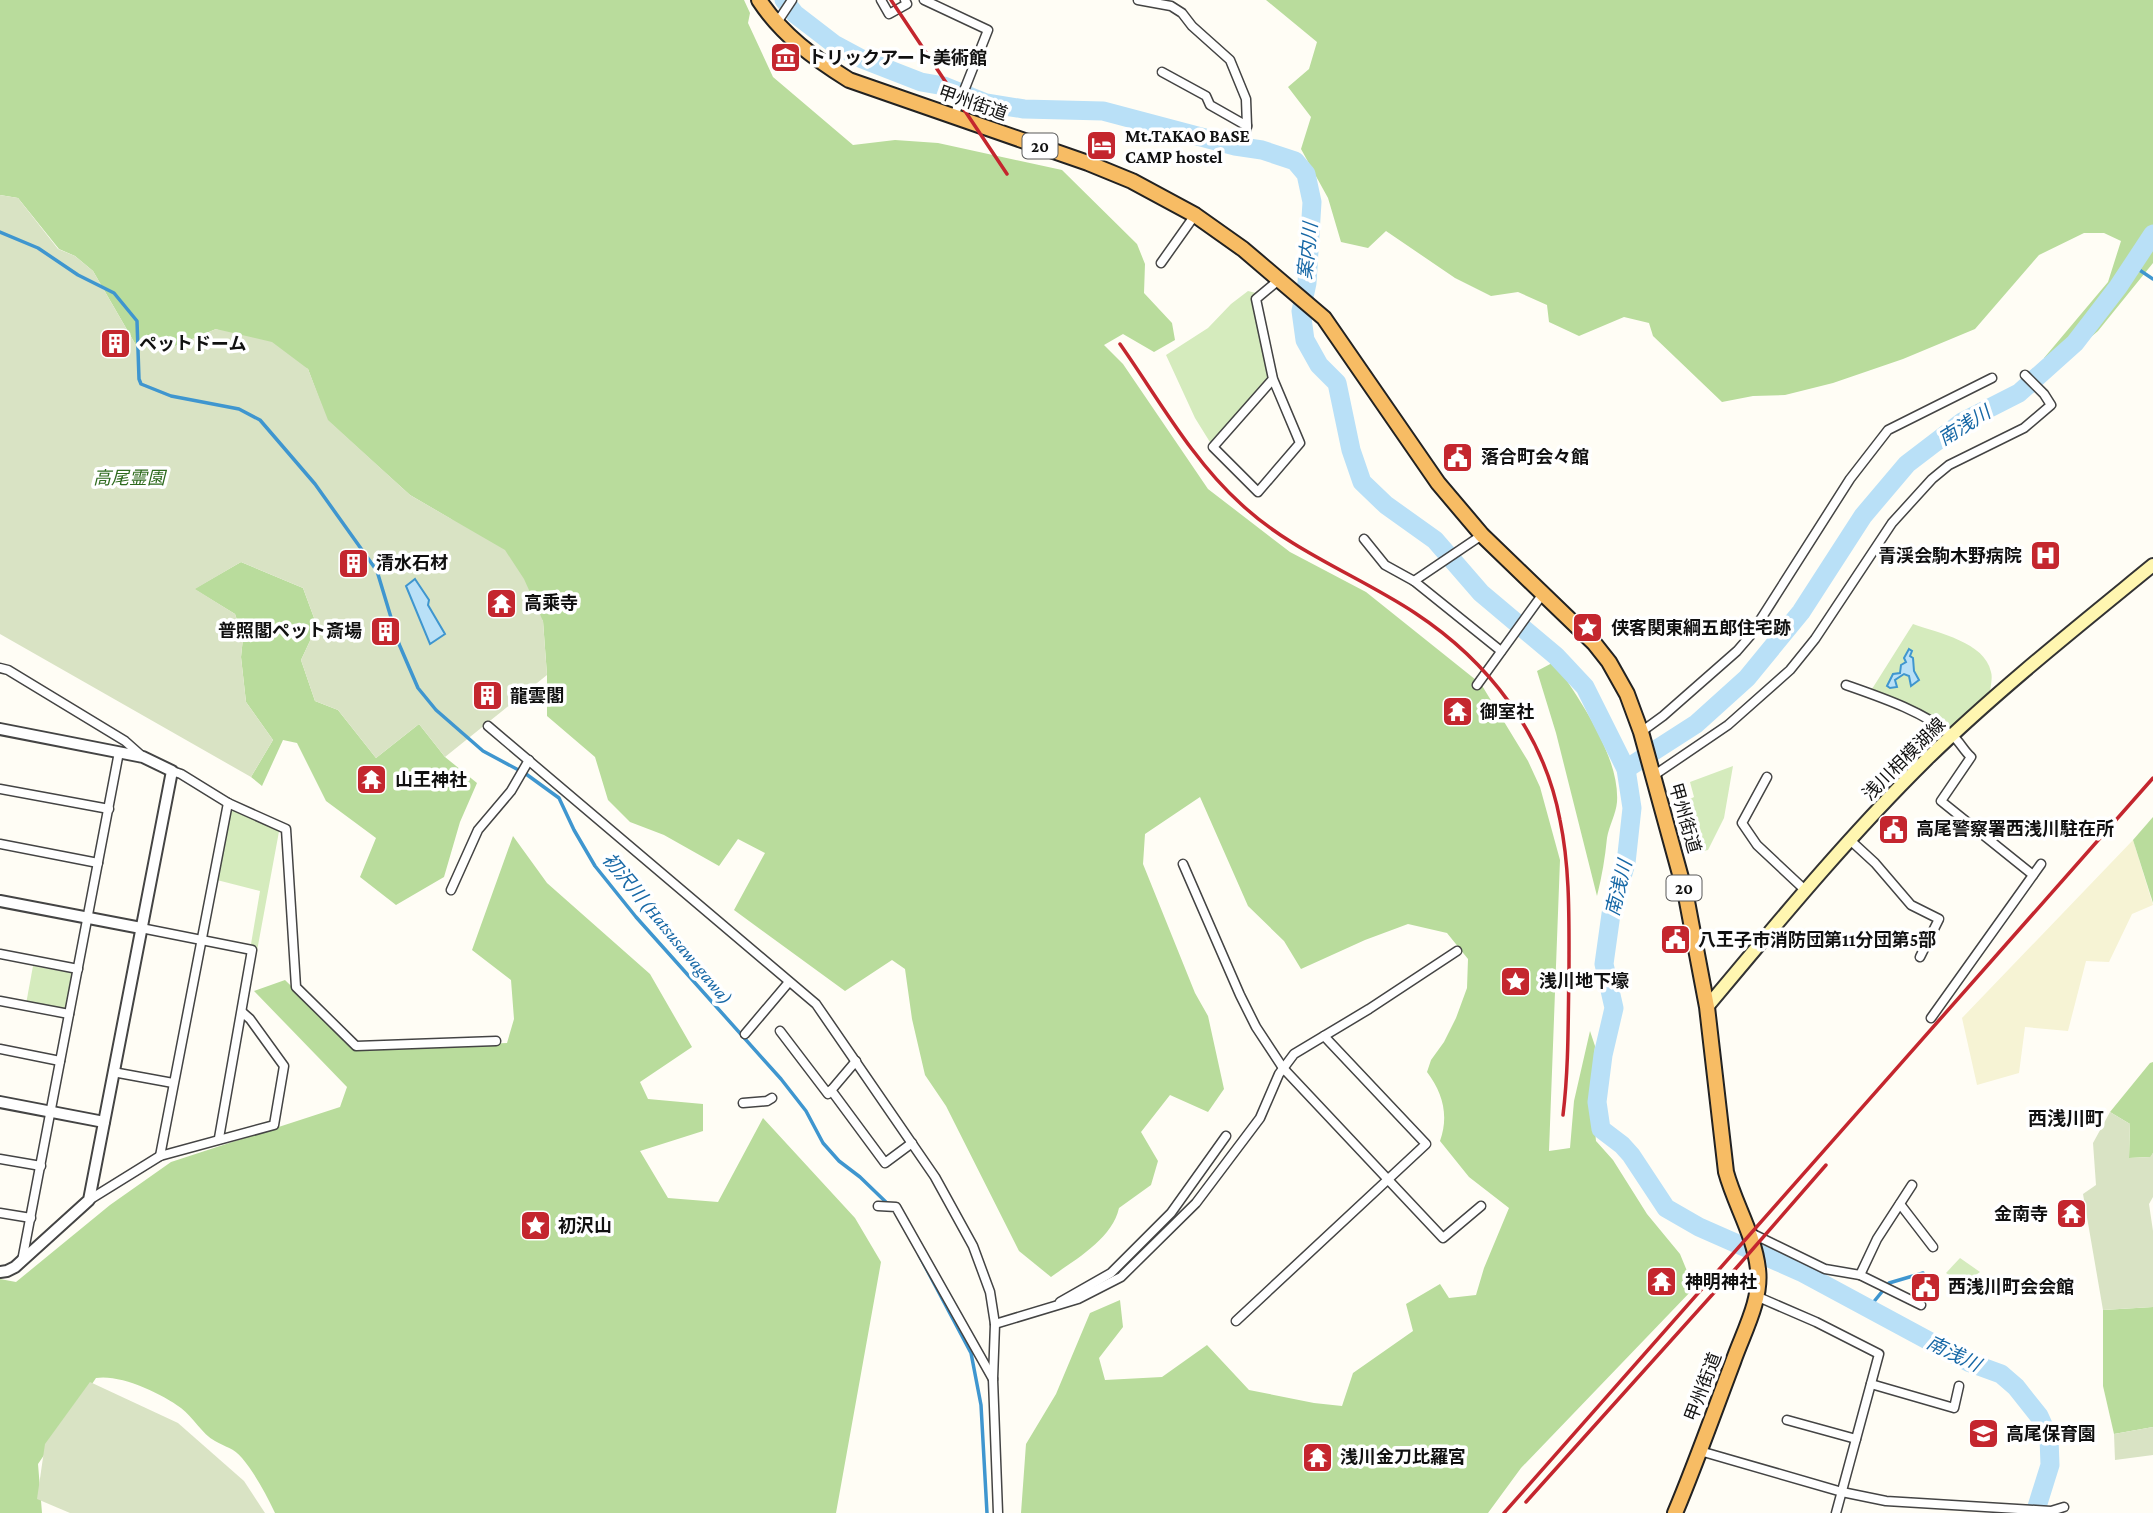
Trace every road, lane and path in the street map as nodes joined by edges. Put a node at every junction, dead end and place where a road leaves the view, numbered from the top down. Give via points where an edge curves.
1 (758, 0) edge
2 (881, 0) edge
3 (916, 0) edge
4 (924, 0) edge
5 (1138, 0) edge
6 (791, 1) edge
7 (906, 2) edge
8 (778, 20) junction
9 (1162, 72) dead end
10 (956, 111) junction
11 (1195, 215) junction
12 (1161, 263) dead end
13 (1280, 279) junction
14 (2025, 375) dead end
15 (1992, 378) dead end
16 (1273, 379) junction
17 (1482, 535) junction
18 (1364, 539) dead end
19 (2153, 565) edge
20 (1414, 581) junction
21 (1542, 595) junction
22 (1501, 651) junction
23 (0, 668) edge
24 (1477, 685) dead end
25 (1846, 685) dead end
26 (488, 726) dead end
27 (0, 729) edge
28 (1642, 735) junction
29 (1952, 735) junction
30 (120, 752) junction
31 (143, 757) junction
32 (529, 760) junction
33 (172, 771) junction
34 (1653, 773) junction
35 (1767, 777) dead end
36 (0, 789) edge
37 (228, 803) junction
38 (108, 809) junction
39 (1850, 840) junction
40 (0, 844) edge
41 (98, 863) junction
42 (1183, 864) dead end
43 (2041, 864) dead end
44 (2033, 874) junction
45 (451, 890) dead end
46 (1805, 890) junction
47 (0, 901) edge
48 (88, 918) junction
49 (141, 928) junction
50 (201, 939) junction
51 (1457, 951) dead end
52 (0, 954) edge
53 (1920, 957) dead end
54 (78, 969) junction
55 (789, 982) junction
56 (0, 1001) edge
57 (1707, 1007) junction
58 (242, 1012) junction
59 (69, 1014) junction
60 (1931, 1018) dead end
61 (780, 1031) dead end
62 (745, 1034) dead end
63 (1324, 1036) junction
64 (496, 1041) dead end
65 (0, 1049) edge
66 (856, 1060) junction
67 (61, 1061) junction
68 (1283, 1068) junction
69 (113, 1072) junction
70 (173, 1083) junction
71 (831, 1090) junction
72 (772, 1098) dead end
73 (0, 1102) edge
74 (743, 1103) dead end
75 (51, 1112) junction
76 (104, 1122) junction
77 (1226, 1136) dead end
78 (219, 1138) junction
79 (912, 1143) junction
80 (160, 1156) junction
81 (0, 1158) edge
82 (41, 1166) junction
83 (1388, 1179) junction
84 (1912, 1185) dead end
85 (89, 1200) junction
86 (1900, 1204) junction
87 (878, 1206) dead end
88 (1481, 1206) dead end
89 (0, 1213) edge
90 (31, 1218) junction
91 (1749, 1232) junction
92 (1933, 1247) dead end
93 (22, 1261) junction
94 (0, 1272) edge
95 (1860, 1275) junction
96 (1756, 1296) junction
97 (1921, 1305) dead end
98 (1055, 1306) junction
99 (1236, 1321) dead end
100 (995, 1324) junction
101 (993, 1379) junction
102 (1871, 1384) junction
103 (1959, 1386) dead end
104 (1787, 1420) dead end
105 (1856, 1439) junction
106 (1700, 1451) junction
107 (1842, 1492) junction
108 (2050, 1511) edge
109 (998, 1513) edge
110 (1675, 1513) edge
111 (1836, 1513) edge
112 (2063, 1513) edge

1 - 8 highway, 甲州街道 / 20
2 - 7 street via 889,14
3 - 7 street
4 - 10 street via 988,30
5 - 9 street via 1171,6 1182,13 1230,60 1246,99 1247,129 1210,105 1206,96
6 - 8 street
8 - 10 highway, 甲州街道 / 20 via 821,62 849,80
10 - 11 highway, 甲州街道 / 20 via 1132,181
11 - 12 street
11 - 13 highway, 甲州街道 / 20
13 - 16 street via 1256,299
13 - 17 highway, 甲州街道 / 20 via 1316,309 1438,483
14 - 34 street via 2051,405 2024,428 1949,465 1916,495 1790,670 1728,725
15 - 28 street via 1888,430 1850,479 1749,636
16 - 16 street via 1213,447 1258,492 1300,443
17 - 20 street
17 - 21 highway, 甲州街道 / 20
18 - 20 street via 1385,565
19 - 29 main road, 浅川相模湖線
20 - 22 street
21 - 22 street
21 - 28 highway, 甲州街道 / 20 via 1609,662
22 - 24 street
23 - 31 street via 125,741
25 - 29 street via 1914,712
26 - 32 street
27 - 30 street
28 - 34 highway, 甲州街道 / 20
29 - 39 main road, 浅川相模湖線
29 - 44 street via 1971,757 1941,801
30 - 31 street
30 - 38 street
31 - 33 street
32 - 45 street via 478,830
32 - 55 street
33 - 37 street
33 - 49 street
34 - 57 highway, 甲州街道 / 20 via 1683,886
35 - 46 street via 1742,822 1757,845
36 - 38 street
37 - 50 street
37 - 64 street via 286,829 296,987 356,1046
38 - 41 street
39 - 46 main road, 浅川相模湖線
39 - 53 street via 1911,905 1939,919
40 - 41 street
41 - 48 street
42 - 68 street via 1240,995
43 - 44 street
44 - 60 street
46 - 57 main road, 浅川相模湖線
47 - 48 street
48 - 49 street
48 - 54 street
49 - 50 street
49 - 69 street
50 - 58 street via 252,950
50 - 70 street
51 - 63 street
52 - 54 street
54 - 59 street
55 - 62 street
55 - 66 street via 816,1004
56 - 59 street
57 - 91 highway, 甲州街道 / 20 via 1726,1172
58 - 78 street
58 - 78 street via 284,1066 274,1125
59 - 67 street
61 - 71 street via 828,1094
63 - 68 street via 1294,1054
63 - 83 street via 1426,1144
65 - 67 street
66 - 71 street
66 - 79 street
67 - 75 street
68 - 83 street
68 - 98 street via 1260,1118 1196,1203 1121,1277
69 - 70 street
69 - 76 street
70 - 80 street
71 - 79 street via 885,1163
72 - 74 street
73 - 75 street
75 - 76 street
75 - 82 street
76 - 85 street
77 - 98 street via 1171,1213 1111,1273
78 - 80 street
79 - 100 street via 973,1246 990,1292
80 - 85 street
81 - 82 street
82 - 90 street
83 - 88 street via 1443,1238
83 - 99 street
84 - 86 street
85 - 93 street
86 - 92 street
86 - 95 street
87 - 101 street via 896,1207
89 - 90 street
90 - 93 street
91 - 95 street via 1825,1269
91 - 96 highway, 甲州街道 / 20 via 1759,1271
93 - 94 street
95 - 97 street
96 - 102 street via 1879,1354
96 - 106 highway, 甲州街道 / 20
98 - 100 street
100 - 101 street
101 - 109 street
102 - 103 street via 1954,1408
102 - 105 street
104 - 105 street
105 - 107 street
106 - 107 street
106 - 110 highway, 甲州街道 / 20
107 - 108 street via 1903,1503
107 - 111 street
108 - 112 street via 2064,1507

